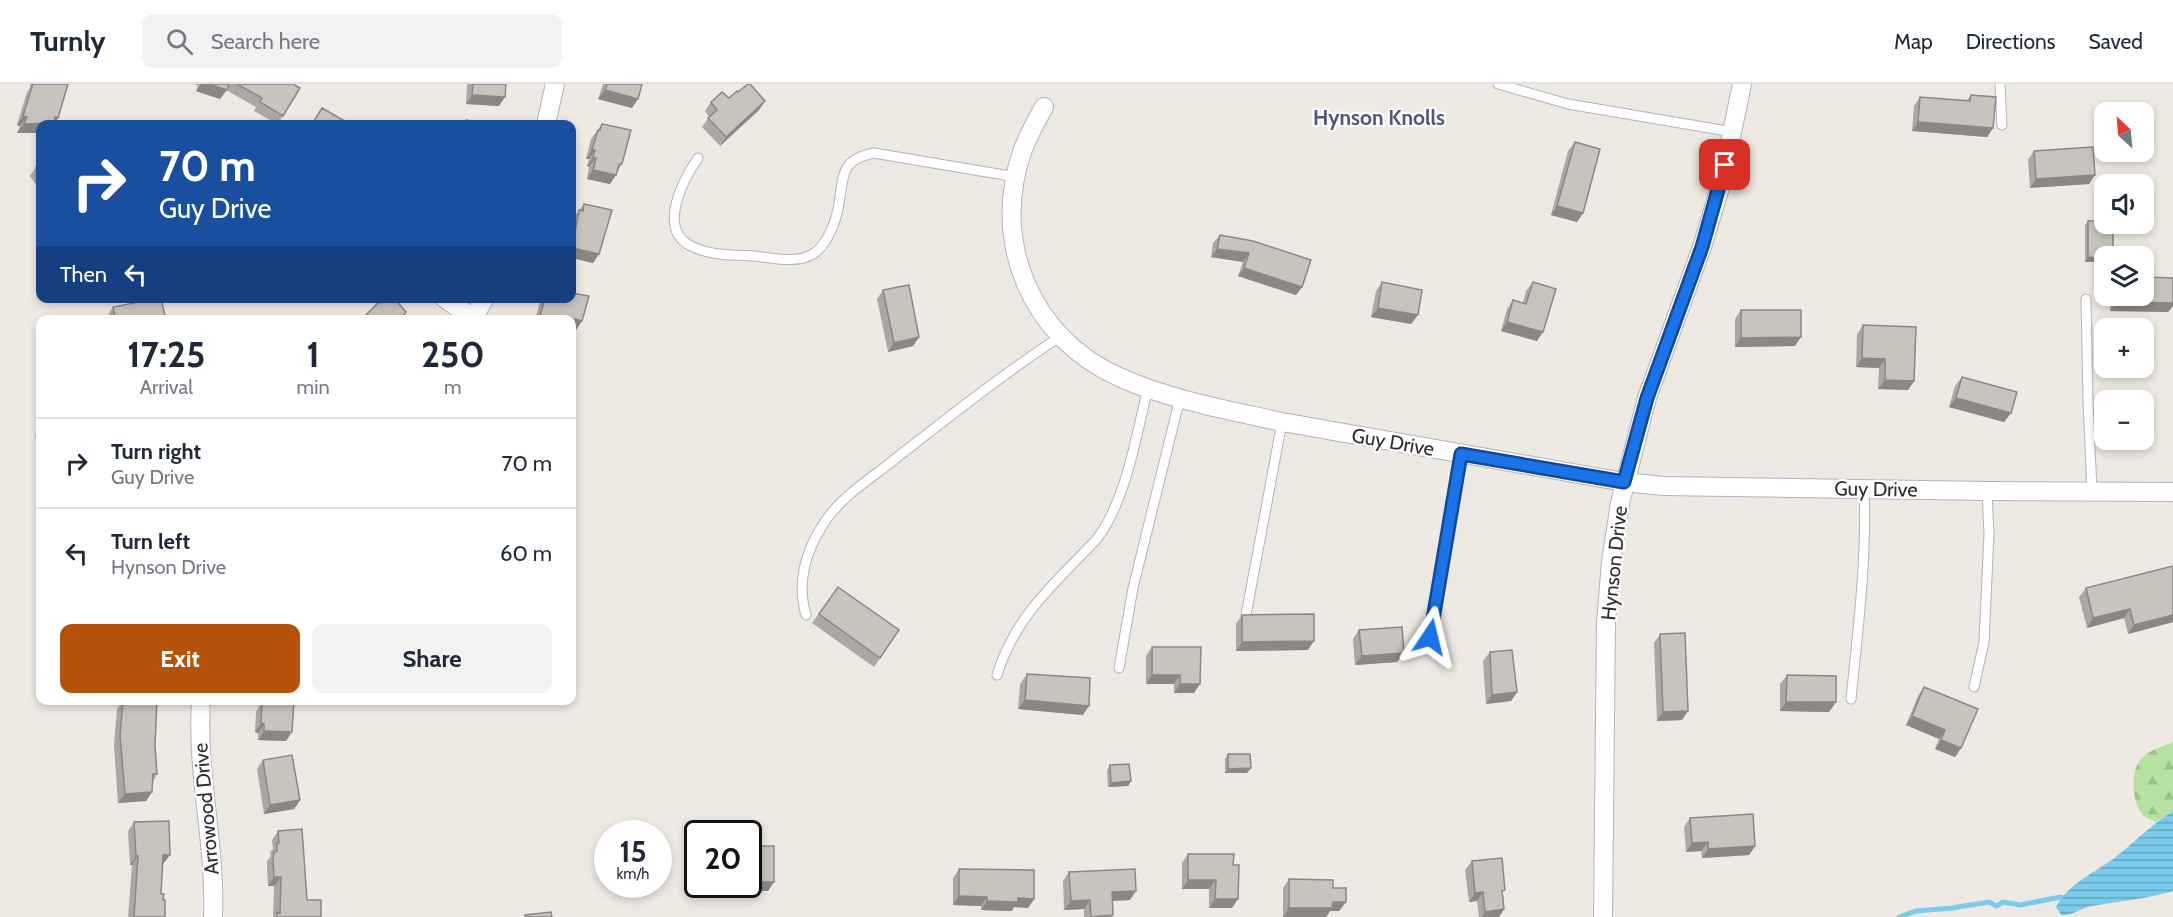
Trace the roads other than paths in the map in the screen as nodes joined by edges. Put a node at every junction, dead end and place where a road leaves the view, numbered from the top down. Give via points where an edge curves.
1 (555, 84) edge
2 (1498, 84) edge
3 (1742, 84) edge
4 (2000, 84) edge
5 (1044, 107) dead end
6 (547, 120) edge
7 (2002, 125) dead end
8 (1733, 132) junction
9 (698, 158) dead end
10 (1016, 177) junction
11 (2086, 299) dead end
12 (451, 303) edge
13 (467, 315) edge
14 (1061, 336) junction
15 (1148, 388) junction
16 (1180, 398) junction
17 (1282, 422) junction
18 (1461, 454) junction
19 (1624, 482) junction
20 (1864, 489) junction
21 (1987, 491) junction
22 (2092, 492) junction
23 (2173, 492) edge
24 (806, 615) dead end
25 (1246, 615) edge
26 (1430, 637) dead end
27 (1119, 669) dead end
28 (997, 675) dead end
29 (1974, 687) dead end
30 (1851, 699) dead end
31 (201, 705) edge
32 (213, 917) edge
33 (1603, 917) edge

1 - 6 street
2 - 8 lane via 1568,104
3 - 8 street, Hynson Drive
4 - 7 lane
5 - 10 street, Guy Drive via 1025,145
8 - 19 street, Hynson Drive via 1702,247 1647,398
9 - 10 lane via 678,195 674,219 681,239 692,247 721,254 785,259 810,256 821,248 837,212 844,171 862,155 874,153
10 - 14 street, Guy Drive via 1012,221 1016,256 1031,298
11 - 22 lane
12 - 13 street
14 - 15 street, Guy Drive via 1092,362
14 - 24 lane via 843,500 812,544 804,568 801,588
15 - 16 street, Guy Drive
15 - 28 lane via 1115,509 1096,540 1031,608 1014,632
16 - 17 street, Guy Drive
16 - 27 lane via 1133,588
17 - 18 street, Guy Drive
17 - 25 lane
18 - 19 street, Guy Drive
18 - 26 lane
19 - 20 street, Guy Drive
19 - 33 street, Hynson Drive via 1606,622
20 - 21 street, Guy Drive
20 - 30 lane via 1866,529
21 - 22 street, Guy Drive
21 - 29 lane via 1984,642
22 - 23 street, Guy Drive
31 - 32 street, Arrowood Drive via 200,761 212,850

